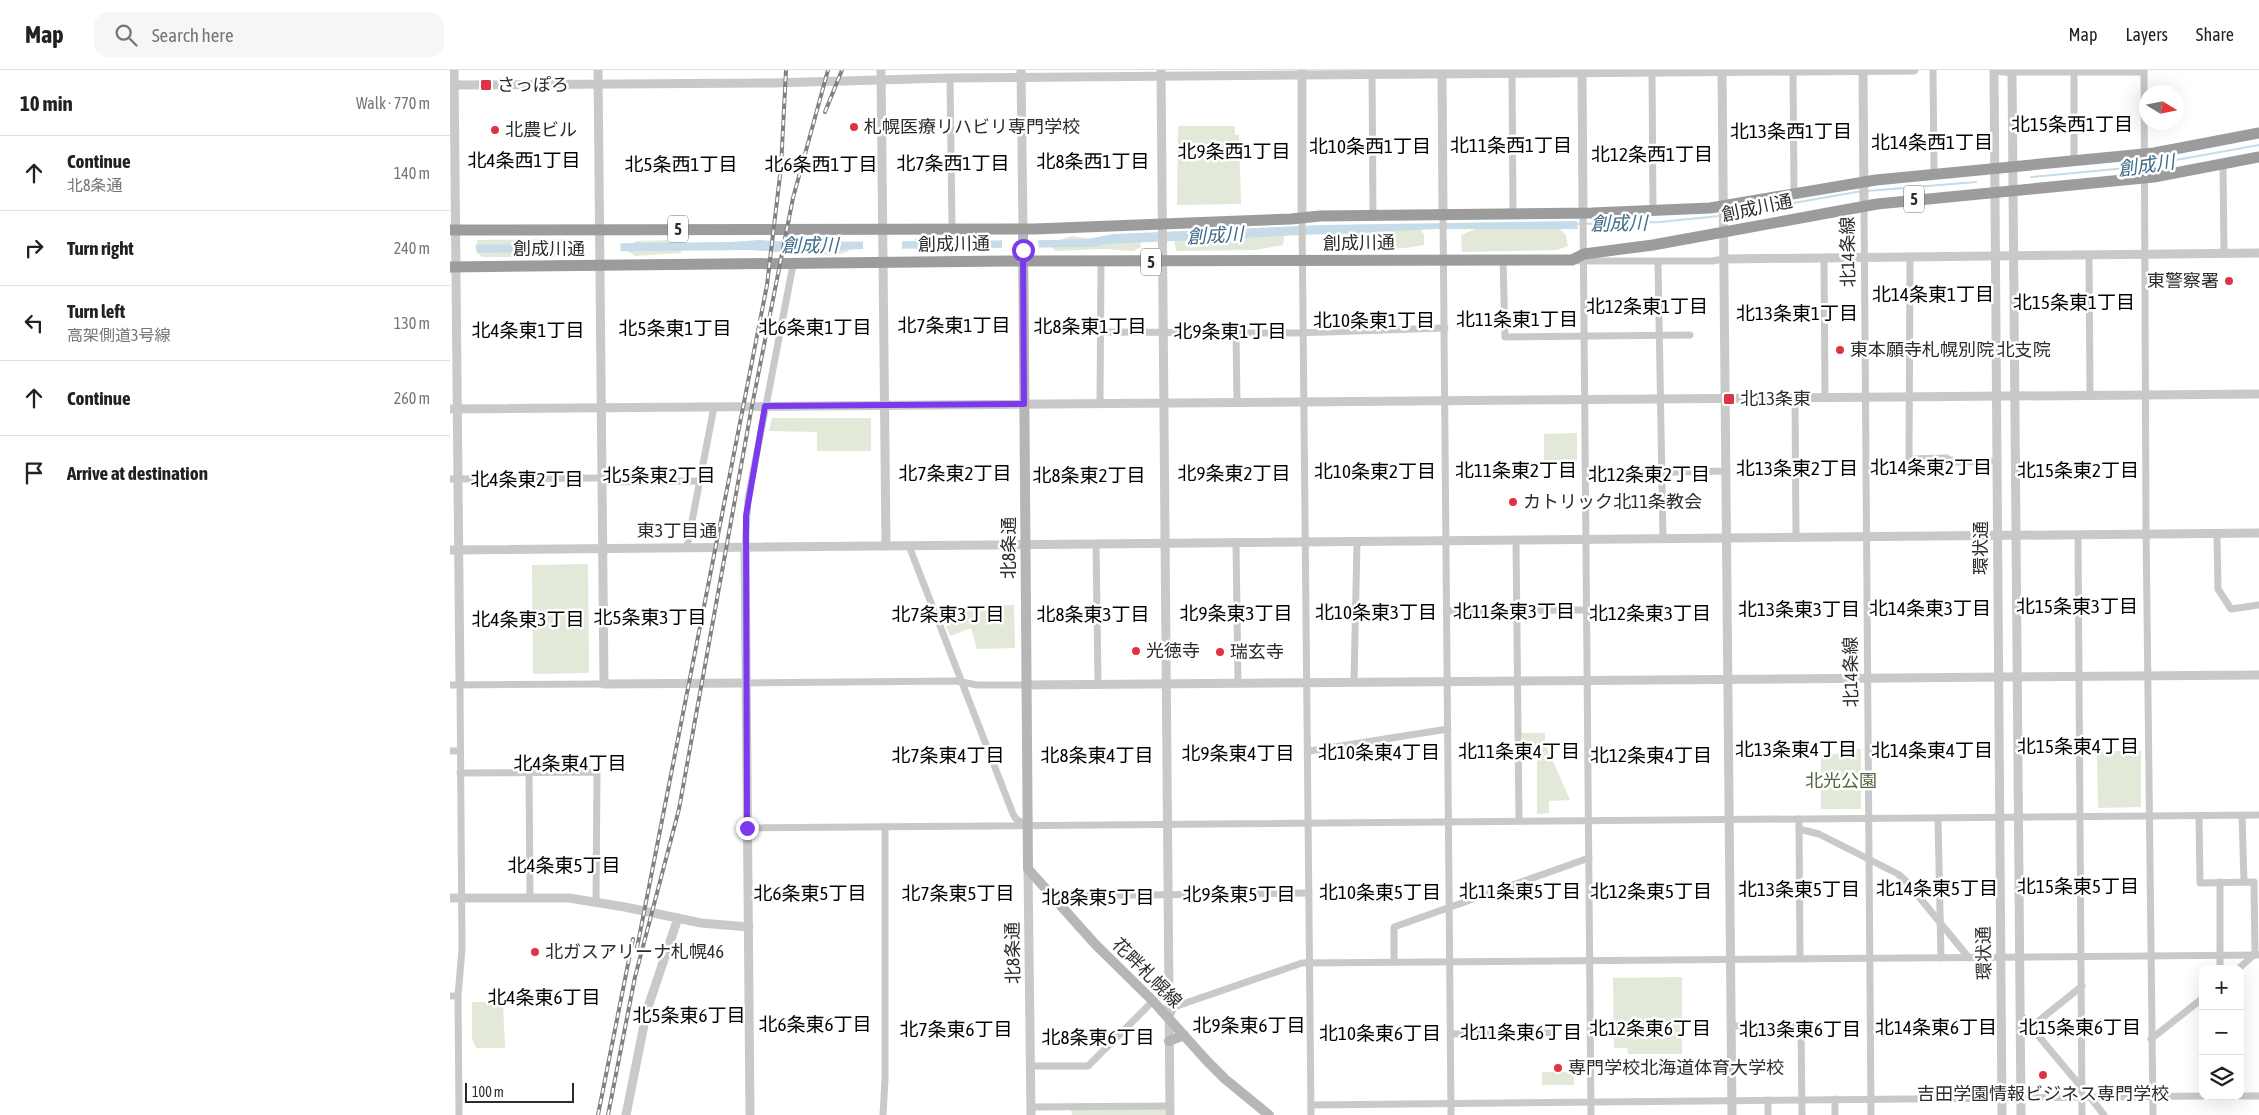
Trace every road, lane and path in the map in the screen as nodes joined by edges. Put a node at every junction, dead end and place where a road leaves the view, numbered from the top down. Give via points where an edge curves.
1 (454, 70) edge
2 (598, 70) edge
3 (881, 70) edge
4 (1793, 70) edge
5 (1863, 70) edge
6 (1914, 70) edge
7 (1933, 70) edge
8 (1994, 70) edge
9 (1582, 71) edge
10 (1652, 71) edge
11 (1722, 71) edge
12 (2012, 71) edge
13 (2074, 71) edge
14 (2144, 71) edge
15 (1372, 72) edge
16 (1442, 72) edge
17 (1512, 72) edge
18 (1161, 73) edge
19 (1231, 73) edge
20 (1302, 73) edge
21 (1021, 74) edge
22 (953, 75) edge
23 (881, 80) junction
24 (598, 84) junction
25 (452, 85) edge
26 (2259, 133) edge
27 (453, 155) edge
28 (2259, 157) edge
29 (2144, 158) junction
30 (2074, 162) junction
31 (2223, 164) junction
32 (2013, 168) junction
33 (1995, 169) junction
34 (1934, 174) junction
35 (2144, 175) junction
36 (1864, 185) junction
37 (2014, 192) junction
38 (1995, 193) junction
39 (1794, 194) junction
40 (1864, 202) junction
41 (1653, 211) junction
42 (1513, 214) junction
43 (1373, 216) junction
44 (1583, 217) junction
45 (1724, 218) junction
46 (1443, 219) junction
47 (1162, 227) junction
48 (1302, 227) junction
49 (952, 228) junction
50 (454, 233) edge
51 (882, 233) junction
52 (1023, 233) junction
53 (600, 234) junction
54 (2224, 253) junction
55 (2259, 253) edge
56 (2089, 254) junction
57 (2145, 254) junction
58 (1995, 255) junction
59 (2014, 255) junction
60 (1023, 256) junction
61 (1910, 256) junction
62 (1824, 257) junction
63 (1864, 257) junction
64 (883, 258) junction
65 (1503, 259) junction
66 (1580, 259) junction
67 (1724, 259) junction
68 (1444, 260) junction
69 (600, 261) junction
70 (1302, 261) junction
71 (1101, 262) junction
72 (1163, 262) junction
73 (1658, 262) junction
74 (454, 264) edge
75 (793, 265) junction
76 (1445, 328) junction
77 (1101, 332) junction
78 (1164, 332) junction
79 (1236, 332) junction
80 (1303, 332) junction
81 (1690, 335) dead end
82 (1660, 336) junction
83 (1584, 337) junction
84 (2259, 394) edge
85 (2090, 395) junction
86 (2146, 395) junction
87 (1909, 396) junction
88 (1996, 396) junction
89 (2015, 396) junction
90 (1825, 397) junction
91 (1866, 397) junction
92 (1661, 398) junction
93 (1725, 398) junction
94 (1795, 398) junction
95 (1445, 400) junction
96 (1585, 400) junction
97 (1304, 402) junction
98 (1100, 403) junction
99 (1164, 403) junction
100 (1237, 403) junction
101 (1024, 404) junction
102 (765, 406) junction
103 (884, 406) junction
104 (714, 407) junction
105 (602, 408) junction
106 (454, 409) edge
107 (1996, 461) junction
108 (1662, 472) junction
109 (1726, 472) junction
110 (1631, 473) dead end
111 (454, 479) edge
112 (602, 480) junction
113 (700, 481) junction
114 (2259, 533) edge
115 (2217, 534) junction
116 (2016, 536) junction
117 (2078, 536) junction
118 (2146, 536) junction
119 (1997, 537) junction
120 (1726, 538) junction
121 (1796, 538) junction
122 (1867, 538) junction
123 (1663, 539) junction
124 (1586, 540) junction
125 (1447, 541) junction
126 (1516, 541) junction
127 (1307, 542) junction
128 (1357, 542) junction
129 (1165, 543) junction
130 (1236, 543) junction
131 (1025, 544) junction
132 (1096, 544) junction
133 (886, 546) junction
134 (909, 546) junction
135 (687, 547) junction
136 (603, 548) junction
137 (745, 548) junction
138 (454, 550) edge
139 (2259, 605) edge
140 (1587, 610) junction
141 (1448, 611) junction
142 (1517, 611) junction
143 (455, 620) edge
144 (2259, 675) edge
145 (2148, 676) junction
146 (2079, 677) junction
147 (1868, 678) junction
148 (1998, 678) junction
149 (2017, 678) junction
150 (1728, 679) junction
151 (1587, 680) junction
152 (1517, 681) junction
153 (1354, 682) junction
154 (1447, 682) junction
155 (746, 683) junction
156 (962, 683) junction
157 (1308, 683) junction
158 (604, 684) junction
159 (1098, 684) junction
160 (1166, 684) junction
161 (1238, 684) junction
162 (455, 685) edge
163 (1026, 685) junction
164 (1448, 728) junction
165 (450, 751) edge
166 (460, 751) junction
167 (1309, 751) junction
168 (529, 772) junction
169 (460, 773) junction
170 (2242, 815) junction
171 (2259, 815) edge
172 (2150, 816) junction
173 (2199, 816) junction
174 (2079, 817) junction
175 (1999, 818) junction
176 (2018, 818) junction
177 (1799, 819) junction
178 (1869, 819) junction
179 (1938, 819) junction
180 (1728, 820) junction
181 (1519, 821) junction
182 (1589, 821) junction
183 (1449, 822) junction
184 (1309, 824) junction
185 (1168, 825) junction
186 (1027, 826) junction
187 (885, 827) junction
188 (747, 828) junction
189 (1799, 829) junction
190 (1589, 858) junction
191 (1870, 859) junction
192 (1028, 869) junction
193 (2220, 882) junction
194 (2244, 882) junction
195 (1309, 893) junction
196 (1168, 895) junction
197 (1053, 896) junction
198 (530, 897) junction
199 (450, 898) edge
200 (462, 898) junction
201 (596, 902) junction
202 (1449, 908) junction
203 (678, 918) junction
204 (1941, 922) junction
205 (748, 927) junction
206 (2257, 954) edge
207 (2150, 956) junction
208 (2220, 956) junction
209 (2081, 957) junction
210 (1941, 958) junction
211 (1969, 958) junction
212 (2000, 958) junction
213 (2019, 958) junction
214 (1800, 959) junction
215 (1870, 959) junction
216 (1590, 961) junction
217 (1730, 961) junction
218 (1394, 962) junction
219 (1450, 962) junction
220 (1309, 963) junction
221 (2220, 965) edge
222 (2243, 965) edge
223 (2082, 986) junction
224 (450, 996) edge
225 (458, 996) junction
226 (1153, 1001) junction
227 (2199, 1001) edge
228 (2020, 1014) junction
229 (1169, 1018) junction
230 (1731, 1026) junction
231 (2031, 1027) junction
232 (1553, 1033) dead end
233 (1451, 1034) junction
234 (1184, 1035) junction
235 (2152, 1039) junction
236 (1169, 1041) junction
237 (1031, 1066) junction
238 (450, 1074) edge
239 (459, 1074) junction
240 (2082, 1088) junction
241 (2199, 1096) edge
242 (2244, 1096) edge
243 (2259, 1096) edge
244 (2086, 1097) junction
245 (2153, 1097) junction
246 (2002, 1098) junction
247 (2021, 1098) junction
248 (1835, 1099) junction
249 (1768, 1100) junction
250 (1802, 1100) junction
251 (1871, 1100) junction
252 (1732, 1101) junction
253 (1591, 1102) junction
254 (1451, 1103) junction
255 (1311, 1105) junction
256 (1170, 1110) edge
257 (1031, 1111) edge
258 (460, 1115) edge
259 (626, 1115) edge
260 (750, 1115) edge
261 (883, 1115) edge
262 (1269, 1115) edge
263 (1311, 1115) edge
264 (1451, 1115) edge
265 (1591, 1115) edge
266 (1732, 1115) edge
267 (1768, 1115) edge
268 (1802, 1115) edge
269 (1835, 1115) edge
270 (1871, 1115) edge
271 (2002, 1115) edge
272 (2021, 1115) edge
273 (2082, 1115) edge
274 (2104, 1115) edge
275 (2153, 1115) edge

1 - 25 street
2 - 24 street
3 - 23 street
4 - 5 street
4 - 11 street
4 - 39 street
5 - 6 street
5 - 36 street
7 - 34 street
8 - 12 street
8 - 33 street, 環状通
9 - 10 street
9 - 17 street
9 - 44 street
10 - 11 street
10 - 41 street
11 - 45 street
12 - 13 street
12 - 32 street, 環状通
13 - 14 street
13 - 30 street
14 - 29 street
15 - 16 street
15 - 20 street
15 - 43 street
16 - 17 street
16 - 46 street
17 - 42 street
18 - 19 street
18 - 21 street
18 - 47 street
19 - 20 street
20 - 48 street
21 - 22 street
21 - 52 street, 北8条通
22 - 23 street
22 - 49 street
23 - 24 street
23 - 51 street
24 - 25 street
24 - 53 street
25 - 27 street
26 - 29 highway, 創成川通 / 5
27 - 50 street
28 - 31 highway, 創成川通 / 5
29 - 30 highway, 創成川通 / 5
29 - 35 street
30 - 32 highway, 創成川通 / 5
31 - 35 highway, 創成川通 / 5
31 - 54 street
32 - 33 highway, 創成川通 / 5
32 - 37 street, 環状通
33 - 34 highway, 創成川通 / 5
33 - 38 street, 環状通
34 - 36 highway, 創成川通 / 5
35 - 37 highway, 創成川通 / 5
35 - 57 street
36 - 39 highway, 創成川通 / 5
36 - 40 street
37 - 38 highway, 創成川通 / 5
37 - 59 street, 環状通
38 - 40 highway, 創成川通 / 5
38 - 58 street, 環状通
39 - 45 highway, 創成川通 / 5
40 - 45 highway, 創成川通 / 5
40 - 63 street, 北14条線
41 - 44 highway, 創成川通 / 5
41 - 45 highway, 創成川通 / 5
42 - 44 highway, 創成川通 / 5
42 - 46 highway, 創成川通 / 5
43 - 46 highway, 創成川通 / 5
43 - 48 highway, 創成川通 / 5
44 - 66 street
45 - 66 highway, 創成川通 / 5 via 1653,245
45 - 67 street
46 - 68 street
47 - 48 highway, 創成川通 / 5
47 - 52 highway, 創成川通 / 5
47 - 72 street
48 - 70 street
49 - 51 highway, 創成川通 / 5
49 - 52 highway, 創成川通 / 5
50 - 53 highway, 創成川通 / 5
50 - 74 street
51 - 53 highway, 創成川通 / 5
51 - 64 street
52 - 60 main road, 北8条通
53 - 69 street
54 - 55 street
54 - 57 street
56 - 57 street
56 - 59 street
56 - 85 street
57 - 86 street
58 - 59 street
58 - 61 street
58 - 88 street, 環状通
59 - 89 street, 環状通
60 - 64 highway, 創成川通 / 5
60 - 71 highway, 創成川通 / 5
60 - 101 main road, 北8条通
61 - 63 street
61 - 87 street
62 - 63 street
62 - 67 street
62 - 90 street
63 - 91 street, 北14条線
64 - 75 highway, 創成川通 / 5
64 - 103 street
65 - 66 highway, 創成川通 / 5
65 - 68 highway, 創成川通 / 5
65 - 83 street via 1505,337
66 - 73 street
66 - 83 street
67 - 73 street
67 - 93 street
68 - 70 highway, 創成川通 / 5
68 - 76 street
69 - 74 highway, 創成川通 / 5
69 - 75 highway, 創成川通 / 5
69 - 105 street
70 - 72 highway, 創成川通 / 5
70 - 80 street
71 - 72 highway, 創成川通 / 5
71 - 77 street
72 - 78 street
73 - 82 street
74 - 106 street
75 - 102 street
76 - 80 street
76 - 95 street
77 - 78 street
77 - 98 street
78 - 79 street
78 - 99 street
79 - 80 street
79 - 100 street
80 - 97 street
81 - 82 street
82 - 83 street
82 - 92 street
83 - 96 street
84 - 86 street
85 - 86 street
85 - 89 street
86 - 118 street
87 - 88 street
87 - 91 street
87 - 107 street via 1909,459
88 - 89 street
88 - 107 street, 環状通
89 - 116 street, 環状通
90 - 91 street
90 - 94 street
91 - 122 street, 北14条線
92 - 93 street
92 - 96 street
92 - 108 street
93 - 94 street
93 - 109 street
94 - 121 street
95 - 96 street
95 - 97 street
95 - 125 street
96 - 124 street
97 - 100 street
97 - 127 street
98 - 99 street
98 - 101 street
99 - 100 street
99 - 129 street
101 - 103 street
101 - 131 main road, 北8条通
102 - 103 street
102 - 104 street
102 - 137 street via 748,499
103 - 133 street
104 - 105 street
104 - 113 street
105 - 106 street
105 - 112 street
106 - 111 street
107 - 119 street, 環状通
108 - 109 street
108 - 110 street
108 - 123 street
109 - 120 street
111 - 112 street
111 - 138 street
112 - 113 street
112 - 136 street
113 - 135 street
114 - 115 street, 東3丁目通
115 - 118 street, 東3丁目通
115 - 139 street via 2218,589 2231,609
116 - 117 street, 東3丁目通
116 - 119 street, 東3丁目通
116 - 149 street, 環状通
117 - 118 street, 東3丁目通
117 - 146 street
118 - 145 street
119 - 122 street, 東3丁目通
119 - 148 street, 環状通
120 - 121 street, 東3丁目通
120 - 123 street, 東3丁目通
120 - 150 street
121 - 122 street, 東3丁目通
122 - 147 street, 北14条線
123 - 124 street, 東3丁目通
124 - 126 street, 東3丁目通
124 - 140 street
125 - 126 street, 東3丁目通
125 - 128 street, 東3丁目通
125 - 141 street
126 - 142 street
127 - 128 street, 東3丁目通
127 - 130 street, 東3丁目通
127 - 157 street
128 - 153 street
129 - 130 street, 東3丁目通
129 - 132 street, 東3丁目通
129 - 160 street
130 - 161 street
131 - 132 street, 東3丁目通
131 - 134 street, 東3丁目通
131 - 163 main road, 北8条通
132 - 159 street
133 - 134 street, 東3丁目通
133 - 137 street, 東3丁目通
134 - 156 street
135 - 136 street, 東3丁目通
135 - 137 street, 東3丁目通
136 - 138 street, 東3丁目通
136 - 158 street
137 - 155 street
138 - 143 street
140 - 142 street
140 - 151 street
141 - 142 street
141 - 154 street
142 - 152 street
143 - 162 street
144 - 145 street
145 - 146 street
145 - 172 street
146 - 149 street
146 - 174 street
147 - 148 street
147 - 150 street
147 - 178 street, 北14条線
148 - 149 street
148 - 175 street, 環状通
149 - 176 street, 環状通
150 - 151 street
150 - 180 street
151 - 152 street
151 - 182 street
152 - 154 street
152 - 181 street
153 - 154 street
153 - 157 street
154 - 164 street
155 - 156 street
155 - 158 street
155 - 188 street
156 - 163 street
156 - 186 street via 1013,814
157 - 161 street
157 - 167 street
158 - 162 street
159 - 160 street
159 - 163 street
160 - 161 street
160 - 185 street
162 - 166 street
163 - 186 main road, 北8条通
164 - 167 street
164 - 183 street
165 - 166 street
166 - 169 street
167 - 184 street
168 - 169 street
168 - 198 street
168 - 201 street via 597,772
169 - 200 street
170 - 171 street
170 - 173 street
170 - 194 street
172 - 173 street
172 - 174 street
172 - 207 street
173 - 193 street via 2200,882
174 - 176 street
174 - 209 street
175 - 176 street
175 - 179 street
175 - 212 street, 環状通
176 - 213 street, 環状通
177 - 178 street
177 - 180 street
177 - 189 street
178 - 179 street
178 - 191 street, 北14条線
179 - 204 street
180 - 182 street
180 - 217 street
181 - 182 street
181 - 183 street
182 - 190 street
183 - 184 street
183 - 202 street
184 - 185 street
184 - 195 street
185 - 186 street
185 - 196 street
186 - 187 street
186 - 192 main road, 北8条通
187 - 188 street
187 - 261 street
188 - 205 street
189 - 191 street via 1819,834
189 - 214 street
190 - 202 street
190 - 216 street
191 - 204 street via 1906,881
191 - 215 street, 北14条線
192 - 197 main road, 花畔札幌線
192 - 237 street, 北8条通
193 - 194 street
193 - 208 street
194 - 206 street via 2254,882
195 - 196 street
195 - 220 street
196 - 197 street
196 - 229 street
197 - 226 main road, 花畔札幌線 via 1095,944
198 - 200 street
198 - 201 street
199 - 200 street
200 - 225 street
201 - 203 street
202 - 218 street via 1394,928
202 - 219 street
203 - 205 street
203 - 259 street via 647,1010
204 - 210 street
204 - 211 street
205 - 260 street
206 - 208 street
206 - 222 street
207 - 208 street
207 - 209 street
207 - 235 street
208 - 221 street
209 - 213 street
209 - 223 street
210 - 211 street
210 - 215 street
211 - 212 street
212 - 213 street
212 - 246 street, 環状通
213 - 228 street, 環状通
214 - 215 street
214 - 217 street
215 - 251 street, 北14条線
216 - 217 street
216 - 219 street
216 - 253 street
217 - 230 street
218 - 219 street
218 - 220 street
219 - 233 street
220 - 229 street via 1174,1007
220 - 255 street
223 - 231 street
223 - 240 street
224 - 225 street
225 - 239 street
226 - 229 main road, 花畔札幌線
226 - 237 street via 1088,1066
227 - 235 street
228 - 231 street
228 - 247 street, 環状通
229 - 234 main road, 花畔札幌線
229 - 236 street
230 - 250 street via 1801,1026
230 - 252 street
231 - 240 street
232 - 233 street
233 - 254 street
234 - 236 main road
234 - 262 main road, 花畔札幌線 via 1225,1079
235 - 245 street
236 - 256 street
237 - 257 street, 北8条通
238 - 239 street
239 - 258 street
240 - 244 street
241 - 245 street
242 - 243 street
244 - 245 street
244 - 247 street
244 - 273 street
244 - 274 street
245 - 275 street
246 - 247 street
246 - 251 street
246 - 271 street, 環状通
247 - 272 street, 環状通
248 - 250 street
248 - 251 street
248 - 269 street
249 - 250 street
249 - 252 street
249 - 267 street
250 - 268 street
251 - 270 street, 北14条線
252 - 253 street
252 - 266 street
253 - 254 street
253 - 265 street
254 - 255 street
254 - 264 street
255 - 263 street
256 - 257 street

